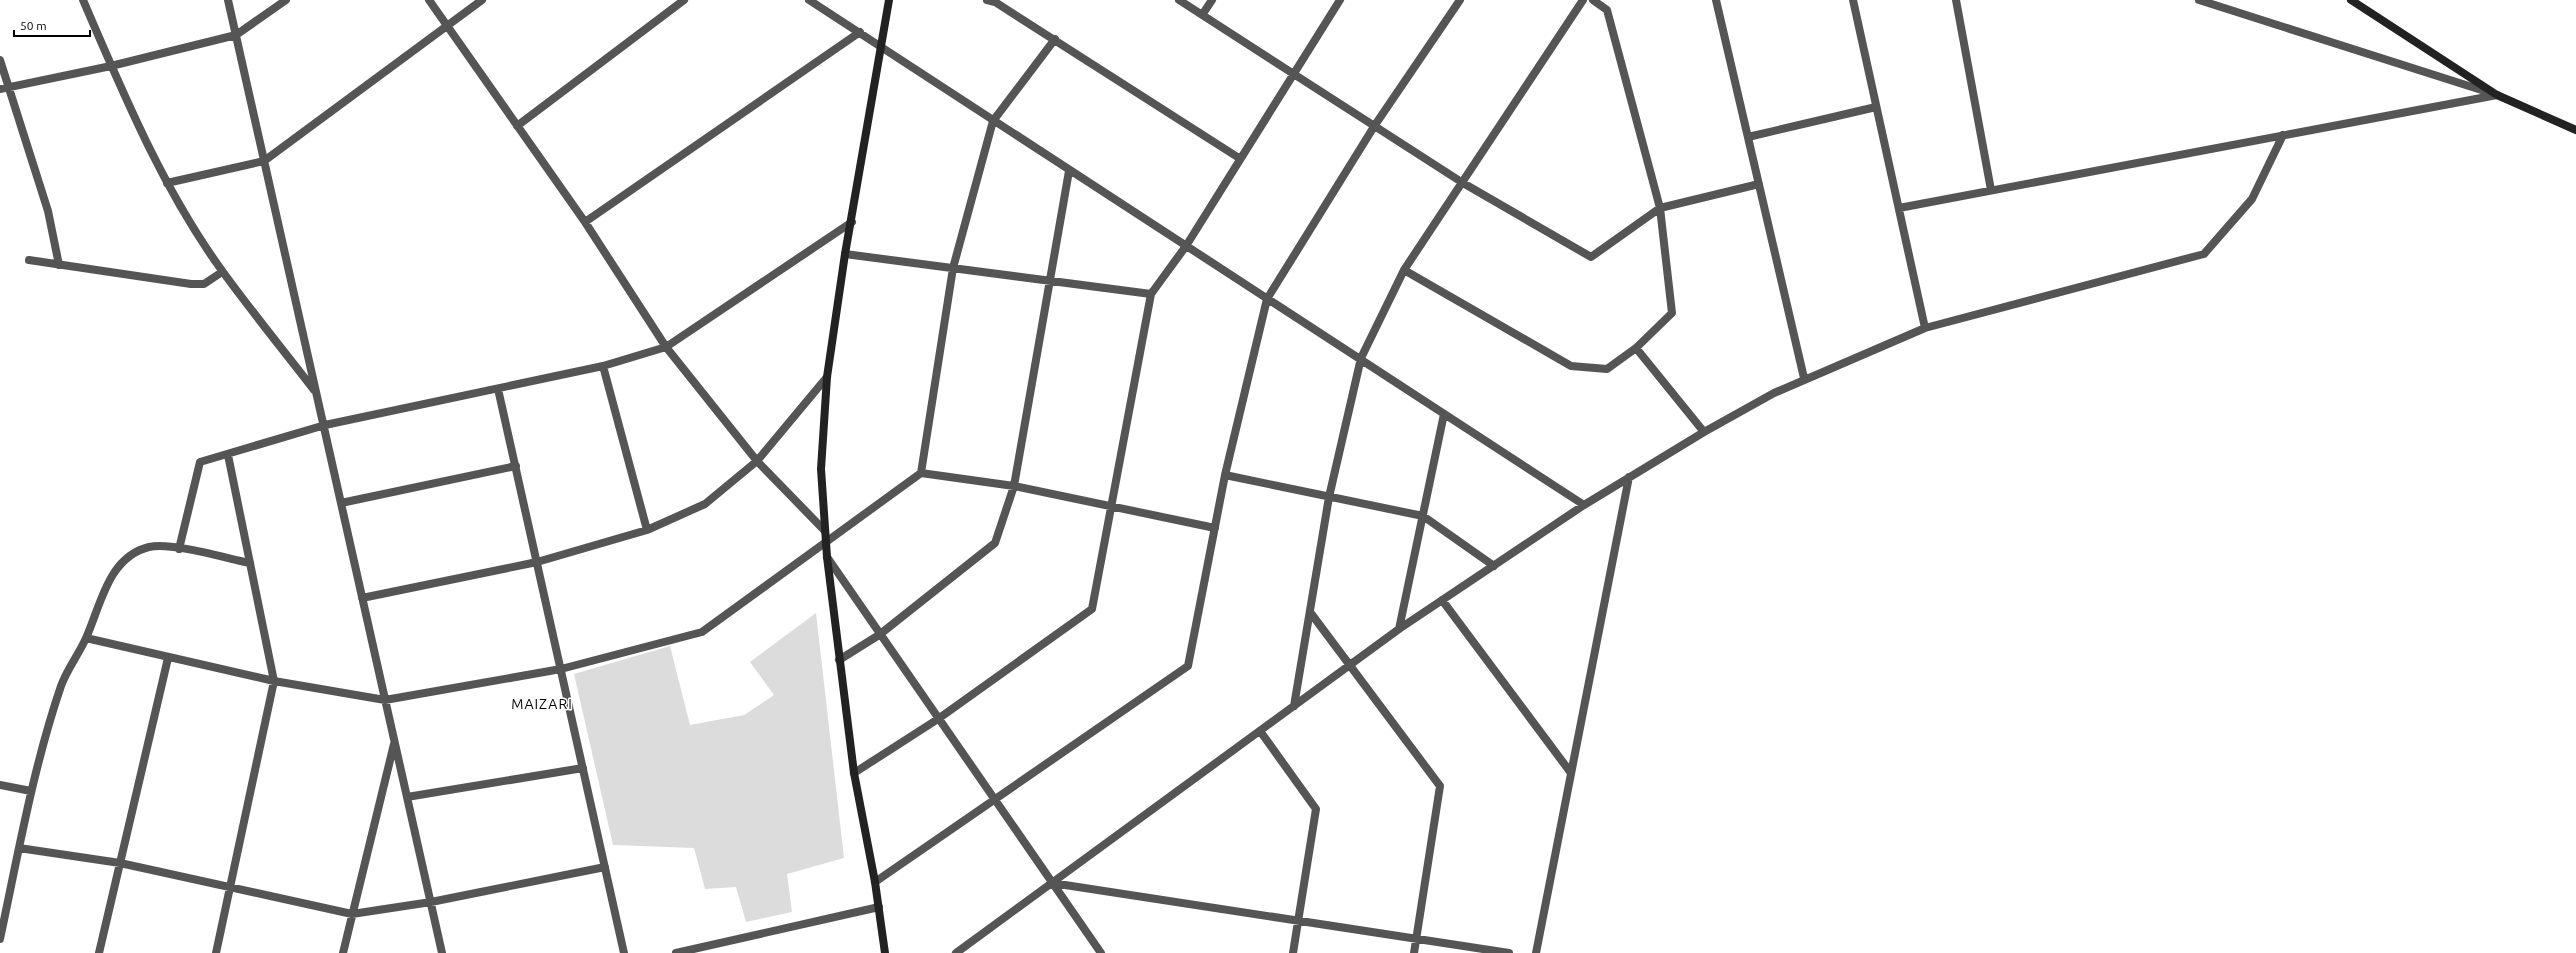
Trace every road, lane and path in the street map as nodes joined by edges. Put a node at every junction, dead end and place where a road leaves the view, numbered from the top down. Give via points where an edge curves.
1 (83, 0) edge
2 (228, 0) edge
3 (286, 0) edge
4 (429, 0) edge
5 (482, 0) edge
6 (684, 0) edge
7 (809, 0) edge
8 (889, 0) edge
9 (987, 0) edge
10 (1179, 0) edge
11 (1212, 0) edge
12 (1340, 0) edge
13 (1460, 0) edge
14 (1583, 0) edge
15 (1593, 0) edge
16 (1716, 0) edge
17 (1853, 0) edge
18 (1956, 0) edge
19 (2199, 0) edge
20 (2351, 0) edge
21 (1202, 14) junction
22 (446, 27) junction
23 (860, 32) junction
24 (236, 35) junction
25 (1055, 39) junction
26 (880, 47) junction
27 (0, 60) edge
28 (111, 66) junction
29 (1293, 72) junction
30 (10, 87) junction
31 (0, 89) edge
32 (2497, 95) junction
33 (1876, 107) junction
34 (993, 121) junction
35 (1375, 125) junction
36 (517, 126) junction
37 (2576, 130) edge
38 (2283, 135) junction
39 (1748, 137) junction
40 (1239, 158) junction
41 (264, 161) junction
42 (1069, 170) junction
43 (167, 182) junction
44 (1463, 183) junction
45 (1759, 184) junction
46 (1991, 190) junction
47 (1660, 208) junction
48 (1899, 208) junction
49 (585, 222) junction
50 (852, 222) junction
51 (1186, 246) junction
52 (845, 254) junction
53 (29, 260) dead end
54 (59, 265) junction
55 (953, 268) junction
56 (1404, 270) junction
57 (222, 272) junction
58 (1049, 279) junction
59 (1151, 294) junction
60 (1267, 299) junction
61 (1925, 328) junction
62 (666, 347) junction
63 (1636, 348) junction
64 (1360, 358) junction
65 (603, 366) junction
66 (827, 377) junction
67 (1804, 378) junction
68 (498, 389) junction
69 (316, 392) junction
70 (1444, 414) junction
71 (325, 425) junction
72 (1704, 432) junction
73 (228, 455) junction
74 (757, 461) junction
75 (516, 466) junction
76 (921, 473) junction
77 (1225, 475) junction
78 (1630, 478) junction
79 (1014, 486) junction
80 (1329, 497) junction
81 (341, 503) junction
82 (1112, 505) junction
83 (1584, 505) junction
84 (1424, 516) junction
85 (1215, 528) junction
86 (647, 530) junction
87 (825, 531) junction
88 (826, 544) junction
89 (179, 549) junction
90 (827, 557) junction
91 (537, 562) junction
92 (250, 563) junction
93 (1494, 566) junction
94 (362, 598) junction
95 (1442, 600) junction
96 (1310, 612) junction
97 (1399, 629) junction
98 (879, 635) junction
99 (86, 638) junction
100 (168, 658) junction
101 (839, 660) junction
102 (1350, 665) junction
103 (561, 669) junction
104 (274, 680) junction
105 (385, 700) junction
106 (1294, 706) junction
107 (938, 719) junction
108 (1260, 731) junction
109 (395, 742) junction
110 (583, 768) junction
111 (854, 773) junction
112 (1571, 773) junction
113 (0, 785) edge
114 (31, 791) junction
115 (407, 797) junction
116 (996, 801) junction
117 (19, 848) junction
118 (120, 863) junction
119 (605, 867) junction
120 (875, 882) junction
121 (1052, 883) junction
122 (230, 886) junction
123 (431, 902) junction
124 (879, 907) junction
125 (352, 914) junction
126 (1298, 921) junction
127 (0, 939) edge
128 (1417, 939) junction
129 (99, 953) edge
130 (216, 953) edge
131 (343, 953) edge
132 (442, 953) edge
133 (624, 953) edge
134 (676, 953) edge
135 (885, 953) edge
136 (956, 953) edge
137 (1101, 953) edge
138 (1293, 953) edge
139 (1414, 953) edge
140 (1509, 953) edge
141 (1536, 953) edge

1 - 28 street
2 - 24 street
3 - 24 street
4 - 22 street
5 - 22 street
6 - 36 street
7 - 23 street
8 - 26 main road
9 - 25 street via 995,2
10 - 21 street
11 - 21 street
12 - 29 street
13 - 35 street
14 - 44 street
15 - 47 street via 1607,10
16 - 39 street
17 - 33 street
18 - 46 street
19 - 32 street
20 - 32 main road
21 - 29 street
22 - 36 street
22 - 41 street
23 - 26 street
23 - 49 street
24 - 28 street
24 - 41 street
25 - 34 street
25 - 40 street
26 - 34 street
26 - 50 main road
27 - 30 street
28 - 30 street
28 - 43 street
29 - 35 street
29 - 40 street
30 - 31 street
30 - 54 street via 48,211
32 - 37 main road
32 - 38 street
33 - 39 street
33 - 48 street
34 - 42 street
34 - 55 street
35 - 44 street
35 - 60 street
36 - 49 street
38 - 46 street
38 - 61 street via 2252,199 2204,254
39 - 45 street
40 - 51 street
41 - 43 street
41 - 69 street
42 - 51 street
42 - 58 street
43 - 57 street
44 - 47 street via 1590,257
44 - 56 street
45 - 47 street
45 - 67 street
46 - 48 street
47 - 63 street via 1672,313
48 - 61 street
49 - 62 street
50 - 52 main road
50 - 62 street
51 - 59 street
51 - 60 street
52 - 55 street
52 - 66 main road
53 - 54 street
54 - 57 street via 191,284 204,284
55 - 58 street
55 - 76 street
56 - 63 street via 1571,366 1607,369
56 - 64 street
57 - 69 street
58 - 59 street
58 - 79 street
59 - 82 street
60 - 64 street
60 - 77 street
61 - 67 street
62 - 65 street
62 - 74 street
63 - 72 street
64 - 70 street
64 - 80 street
65 - 68 street
65 - 86 street
66 - 74 street
66 - 87 main road via 821,469
67 - 72 street
68 - 71 street
68 - 75 street
69 - 71 street
70 - 83 street
70 - 84 street
71 - 73 street
71 - 81 street
72 - 78 street
73 - 89 street via 200,462
73 - 92 street
74 - 86 street via 705,504
74 - 87 street
75 - 81 street
75 - 91 street
76 - 79 street
76 - 88 street
77 - 80 street
77 - 85 street
78 - 83 street
78 - 112 street
79 - 82 street
79 - 98 street via 995,543
80 - 84 street
80 - 96 street
81 - 94 street
82 - 85 street
82 - 107 street via 1092,609
83 - 93 street
84 - 93 street
84 - 97 street
85 - 116 street via 1188,666
86 - 91 street
87 - 88 main road
88 - 90 main road
88 - 103 street via 702,632
89 - 92 street
89 - 99 street via 149,547 130,555 112,574
90 - 98 street
90 - 101 main road
91 - 94 street
91 - 103 street
92 - 104 street
93 - 95 street
94 - 105 street
95 - 97 street
95 - 112 street
96 - 102 street
96 - 106 street
97 - 102 street
98 - 101 street
98 - 107 street
99 - 100 street
99 - 114 street via 61,685
100 - 104 street
100 - 118 street
101 - 111 main road
102 - 106 street
102 - 128 street via 1440,786
103 - 105 street
103 - 110 street
104 - 105 street
104 - 122 street
105 - 109 street
106 - 108 street
107 - 111 street
107 - 116 street
108 - 121 street
108 - 126 street via 1316,809
109 - 115 street
109 - 125 street
110 - 115 street
110 - 119 street
111 - 120 main road
112 - 141 street
113 - 114 street
114 - 117 street
115 - 123 street
116 - 120 street
116 - 121 street
117 - 118 street
117 - 127 street
118 - 122 street
118 - 129 street
119 - 123 street
119 - 133 street
120 - 124 main road
121 - 126 street
121 - 136 street
121 - 137 street
122 - 125 street
122 - 130 street
123 - 125 street
123 - 132 street
124 - 134 street
124 - 135 main road
125 - 131 street
126 - 128 street
126 - 138 street
128 - 139 street
128 - 140 street

